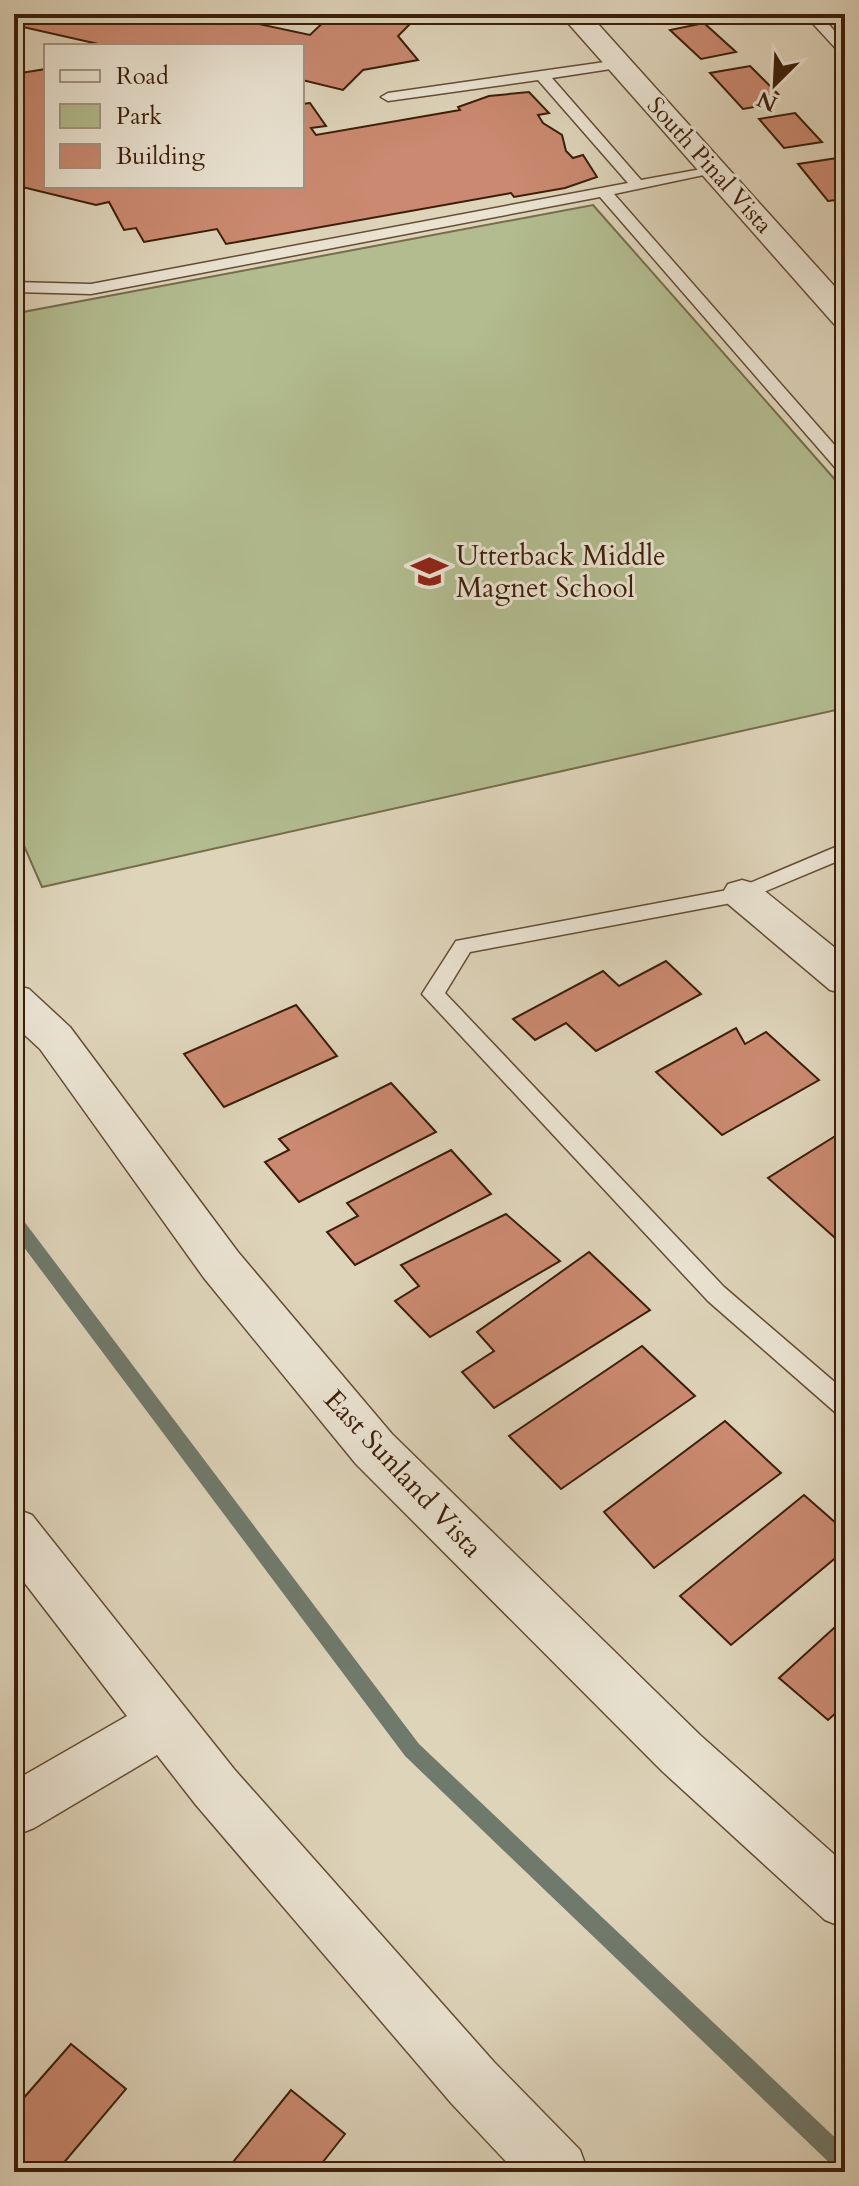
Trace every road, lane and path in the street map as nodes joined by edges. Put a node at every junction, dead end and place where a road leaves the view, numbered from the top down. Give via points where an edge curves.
1 (574, 14) edge
2 (811, 14) edge
3 (845, 50) edge
4 (619, 64) junction
5 (541, 74) junction
6 (388, 97) dead end
7 (713, 169) junction
8 (637, 184) junction
9 (604, 192) junction
10 (14, 287) edge
11 (845, 317) edge
12 (845, 468) edge
13 (845, 850) edge
14 (742, 894) junction
15 (845, 979) edge
16 (14, 1000) edge
17 (845, 1406) edge
18 (14, 1530) edge
19 (165, 1722) junction
20 (14, 1810) edge
21 (845, 1901) edge
22 (558, 2172) edge

1 - 4 street, South Pinal Vista
2 - 3 lane
4 - 5 lane
4 - 7 street, South Pinal Vista
5 - 6 lane
5 - 8 lane
7 - 8 lane
7 - 11 street, South Pinal Vista
8 - 9 lane
9 - 10 lane via 91,289
9 - 12 lane
13 - 14 lane
14 - 15 street
14 - 17 lane via 463,946 433,994 716,1294
16 - 21 street, East Sunland Vista via 55,1038 221,1265 374,1449 681,1753
18 - 19 street
19 - 20 street
19 - 22 street via 215,1787 473,2083

